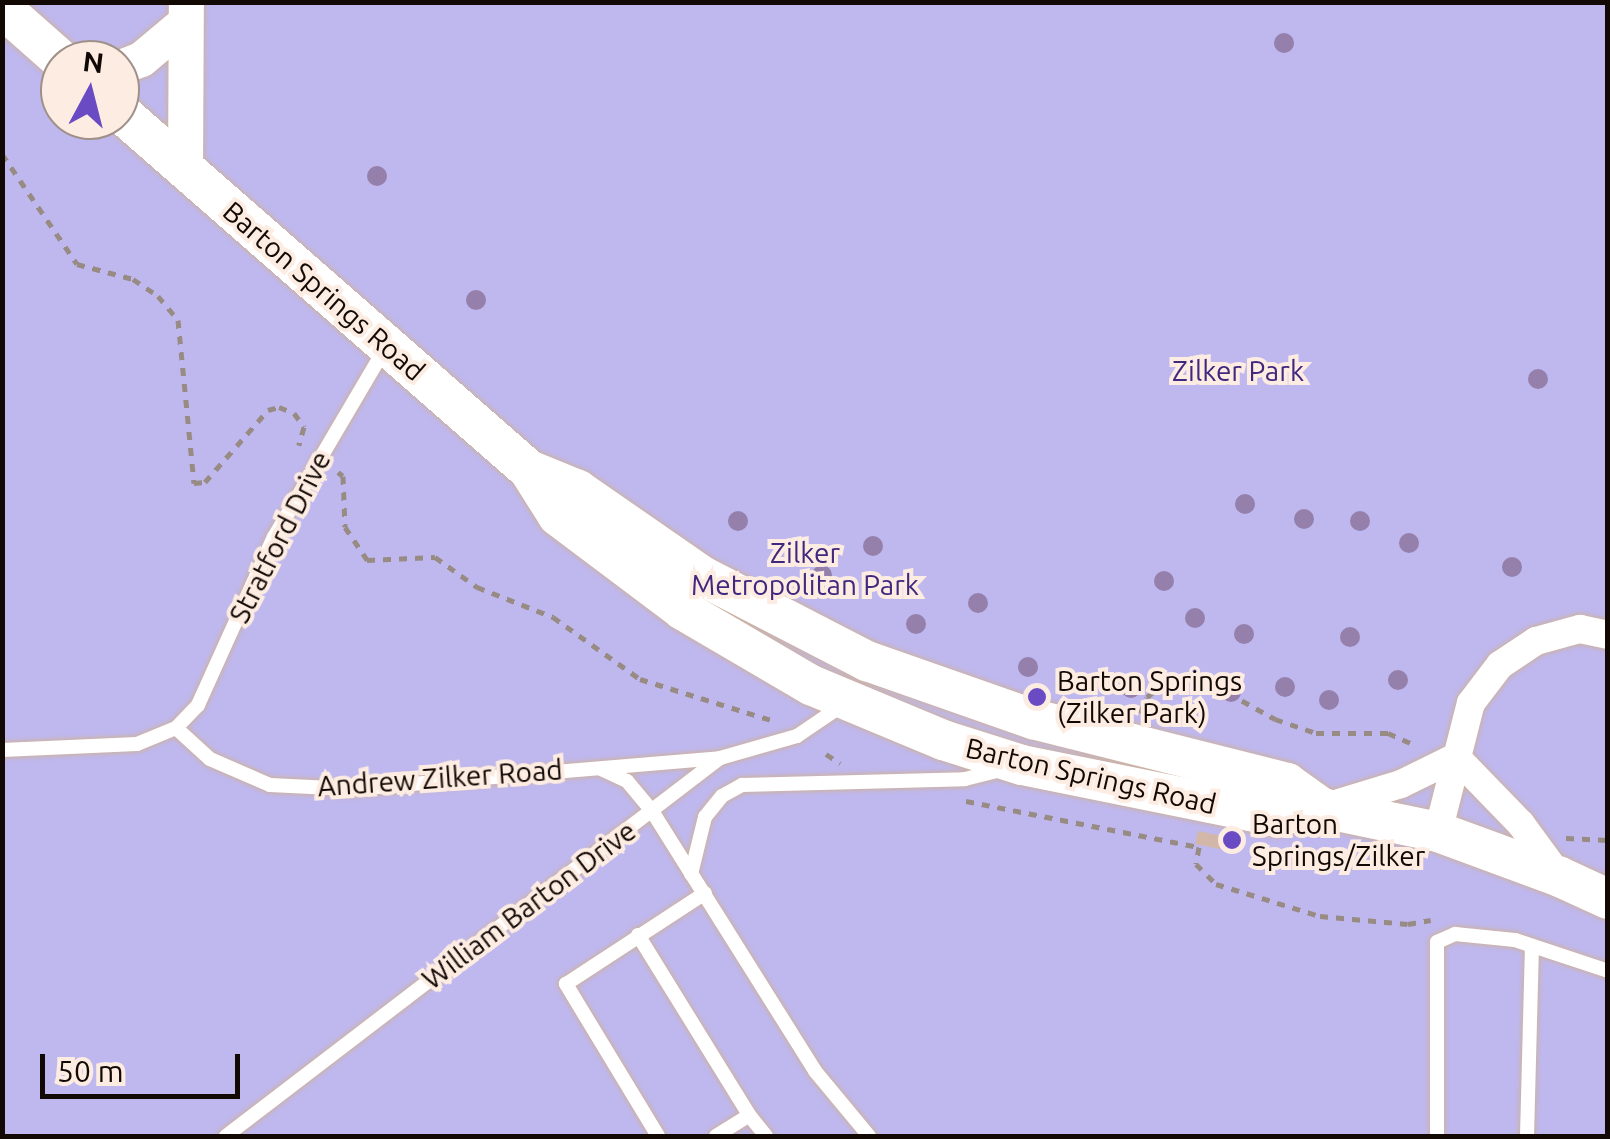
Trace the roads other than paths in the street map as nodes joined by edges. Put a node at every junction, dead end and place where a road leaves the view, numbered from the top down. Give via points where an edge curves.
1 (2, 8) edge
2 (185, 12) edge
3 (40, 42) edge
4 (140, 60) edge
5 (140, 129) edge
6 (185, 168) junction
7 (386, 346) junction
8 (529, 470) junction
9 (1608, 635) edge
10 (868, 661) junction
11 (847, 702) junction
12 (176, 728) junction
13 (2, 750) edge
14 (720, 758) junction
15 (1456, 758) junction
16 (1022, 765) junction
17 (598, 768) junction
18 (1322, 808) junction
19 (652, 811) junction
20 (1438, 832) junction
21 (692, 874) junction
22 (1560, 877) junction
23 (705, 893) junction
24 (1608, 899) edge
25 (638, 935) junction
26 (1532, 946) junction
27 (1608, 971) edge
28 (749, 1115) junction
29 (862, 1134) edge
30 (226, 1136) edge
31 (658, 1136) edge
32 (716, 1136) edge
33 (766, 1136) edge
34 (1437, 1136) edge
35 (1527, 1136) edge

1 - 3 main road
2 - 4 street
2 - 6 street
5 - 6 main road, Barton Springs Road
6 - 7 main road, Barton Springs Road
7 - 8 main road, Barton Springs Road
7 - 12 lane, Stratford Drive via 274,537 198,706
8 - 10 main road, Barton Springs Road via 578,490 702,576
8 - 11 main road, Barton Springs Road via 558,516 628,571 742,647
9 - 15 street via 1580,629 1536,640 1500,665 1471,703
10 - 11 main road
10 - 18 main road, Barton Springs Road via 1033,720 1287,784
11 - 14 lane, William Barton Drive via 796,736
11 - 16 main road, Barton Springs Road
12 - 13 lane via 136,744
12 - 17 lane, Andrew Zilker Road via 210,759 270,786 352,789
14 - 17 lane, Andrew Zilker Road
14 - 19 lane, William Barton Drive
15 - 18 street via 1402,784
15 - 20 street
15 - 22 street via 1521,824
16 - 18 main road, Barton Springs Road via 1274,816
16 - 21 lane via 965,779 742,785 705,817
17 - 19 lane, Andrew Zilker Road via 627,782
18 - 20 main road, Barton Springs Road
19 - 21 lane, Andrew Zilker Road
19 - 30 lane, William Barton Drive
20 - 22 main road, Barton Springs Road
21 - 23 lane, Andrew Zilker Road
22 - 24 main road, Barton Springs Road
23 - 25 lane
23 - 29 lane, Andrew Zilker Road
25 - 28 lane
25 - 31 lane via 566,984
26 - 27 lane
26 - 34 lane via 1455,934 1438,942
26 - 35 lane
28 - 32 lane
28 - 33 lane

